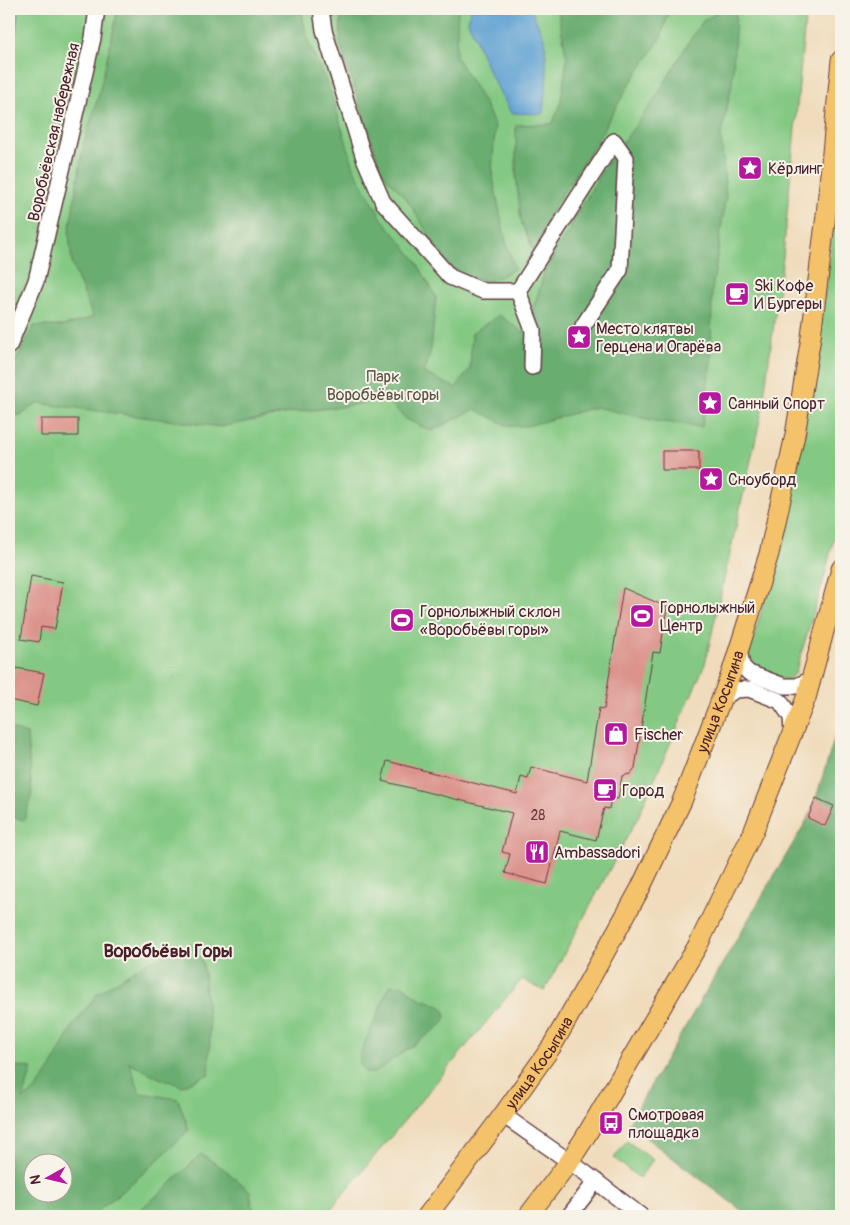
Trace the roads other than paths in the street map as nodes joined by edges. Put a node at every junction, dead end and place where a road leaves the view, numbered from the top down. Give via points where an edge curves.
1 (97, 9) edge
2 (321, 9) edge
3 (841, 60) edge
4 (518, 291) junction
5 (583, 326) dead end
6 (9, 346) edge
7 (532, 367) dead end
8 (841, 568) edge
9 (739, 649) junction
10 (811, 679) junction
11 (721, 700) junction
12 (792, 734) junction
13 (504, 1115) junction
14 (569, 1162) junction
15 (596, 1181) junction
16 (427, 1216) edge
17 (528, 1216) edge
18 (569, 1216) edge
19 (641, 1216) edge

1 - 6 street, Воробьёвская набережная via 36,281
2 - 4 street via 324,30 364,158 383,202 450,277 483,290
3 - 9 main road, улица Косыгина via 812,337 769,554
4 - 5 street via 614,141 626,158 620,270
4 - 7 street via 533,330
8 - 10 main road
9 - 10 street via 742,666 750,674 784,686 797,686
9 - 11 main road, улица Косыгина
10 - 12 main road
11 - 12 street via 735,690 749,689 780,701 791,717
11 - 13 main road, улица Косыгина via 682,801 640,889 552,1046
12 - 14 main road via 754,830 698,945
13 - 14 street
13 - 16 main road, улица Косыгина
14 - 15 street
14 - 17 main road
15 - 18 street
15 - 19 street

